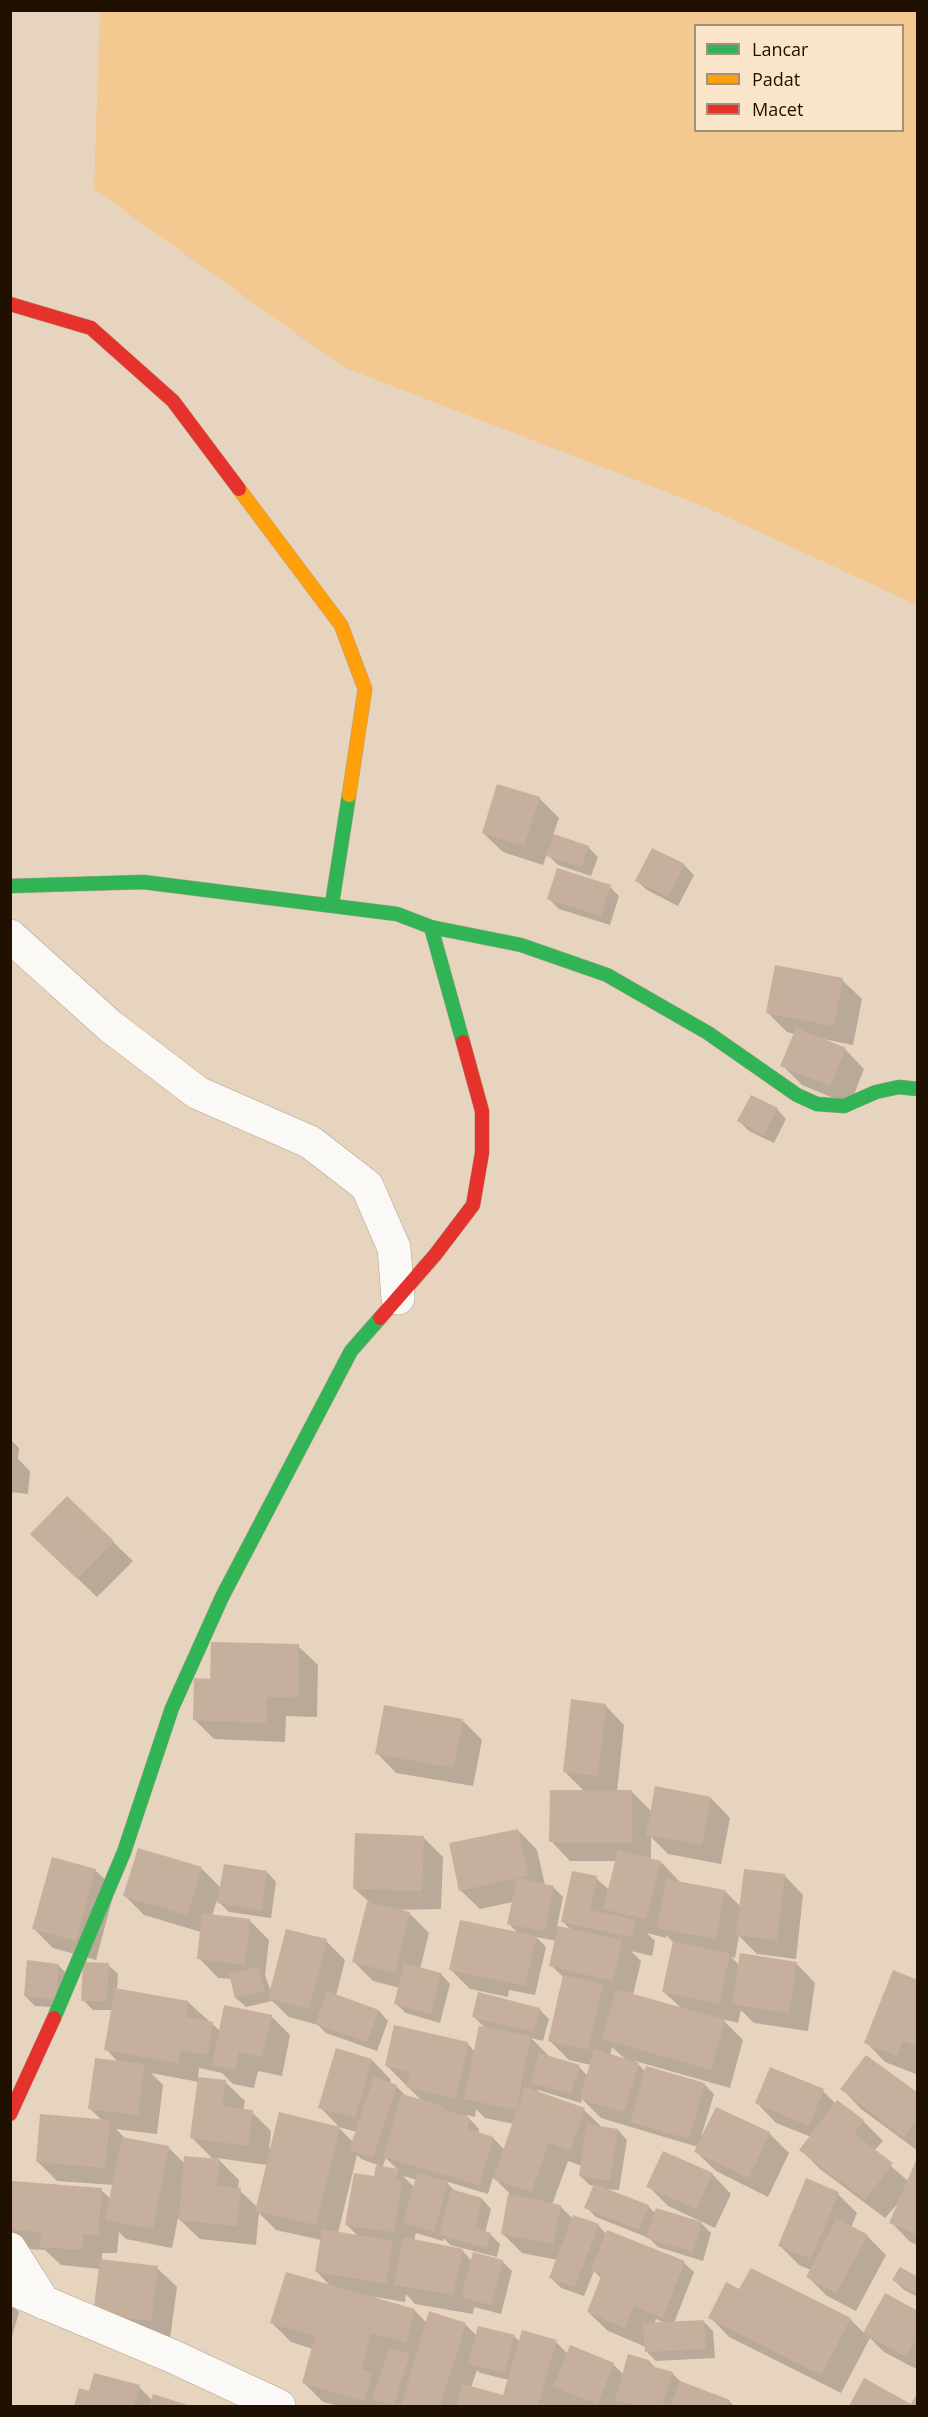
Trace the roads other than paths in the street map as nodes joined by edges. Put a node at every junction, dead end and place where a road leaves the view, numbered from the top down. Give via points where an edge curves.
1 (10, 304) edge
2 (10, 886) edge
3 (332, 904) junction
4 (431, 927) junction
5 (10, 936) edge
6 (918, 1089) edge
7 (398, 1298) junction
8 (10, 2114) edge
9 (10, 2249) edge
10 (10, 2288) edge
11 (44, 2303) junction
12 (279, 2406) edge

1 - 3 street via 91,328 173,401 341,625 365,689
2 - 3 street via 143,882
3 - 4 street via 397,914
4 - 6 street via 521,945 607,975 708,1033 797,1095 817,1104 844,1106 876,1092 899,1087
4 - 7 street via 482,1111 482,1153 473,1205
5 - 7 street via 110,1026 198,1093 310,1142 367,1186 393,1248
7 - 8 street via 351,1351 222,1597 172,1708 124,1852
9 - 11 street
10 - 11 street
11 - 12 street

